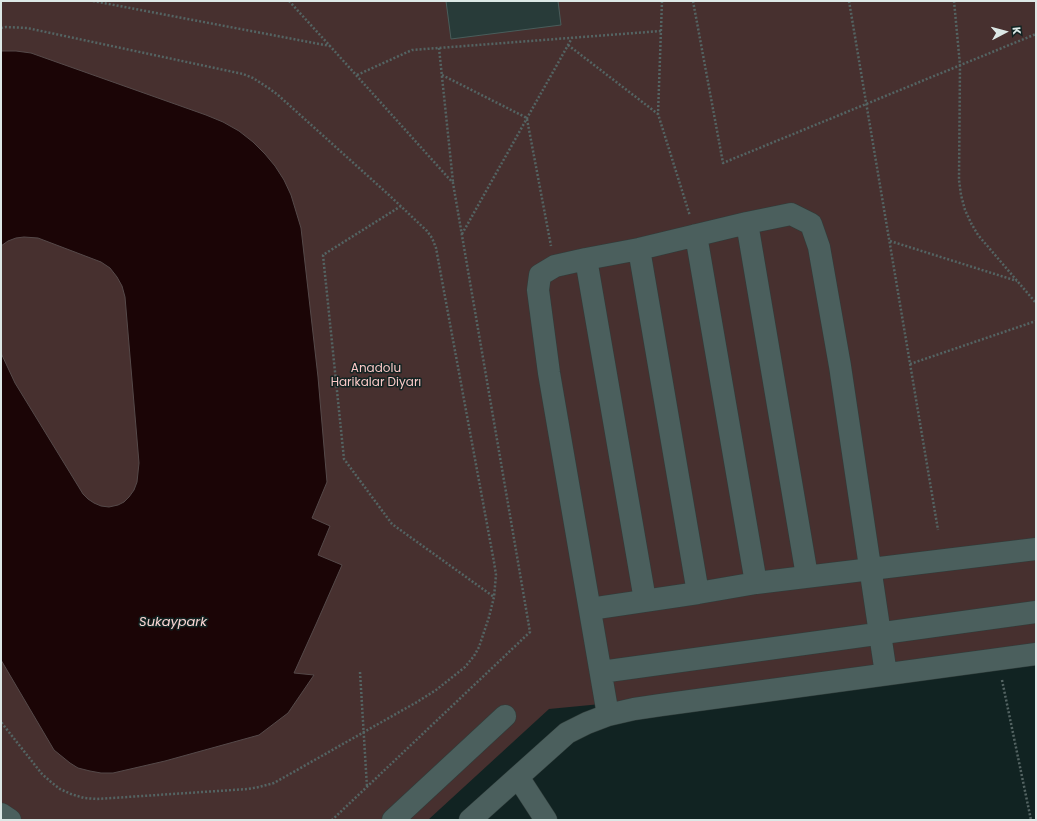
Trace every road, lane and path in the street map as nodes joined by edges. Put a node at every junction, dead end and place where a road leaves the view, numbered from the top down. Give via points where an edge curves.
1 (93, 1) edge
2 (288, 1) edge
3 (662, 1) edge
4 (693, 1) edge
5 (849, 1) edge
6 (954, 1) edge
7 (1, 28) edge
8 (661, 32) junction
9 (1036, 34) edge
10 (572, 38) junction
11 (568, 45) junction
12 (330, 46) junction
13 (439, 48) junction
14 (960, 65) junction
15 (357, 75) junction
16 (442, 75) junction
17 (866, 104) junction
18 (658, 114) junction
19 (527, 118) junction
20 (454, 183) junction
21 (401, 206) junction
22 (747, 223) junction
23 (462, 235) junction
24 (696, 235) junction
25 (890, 241) junction
26 (639, 249) junction
27 (586, 259) junction
28 (555, 266) junction
29 (1018, 281) junction
30 (1036, 303) edge
31 (1036, 321) edge
32 (910, 364) junction
33 (938, 530) dead end
34 (1036, 549) edge
35 (871, 569) junction
36 (807, 576) junction
37 (756, 583) junction
38 (698, 593) junction
39 (494, 597) junction
40 (644, 600) junction
41 (590, 609) junction
42 (1036, 612) edge
43 (881, 634) junction
44 (1036, 654) edge
45 (999, 659) junction
46 (360, 672) dead end
47 (601, 672) junction
48 (886, 674) junction
49 (608, 715) junction
50 (505, 716) dead end
51 (1, 722) edge
52 (363, 733) junction
53 (518, 777) junction
54 (367, 787) junction
55 (1, 814) edge
56 (10, 820) edge
57 (332, 820) edge
58 (393, 820) edge
59 (470, 820) edge
60 (546, 820) edge
61 (1031, 820) edge

1 - 12 path
2 - 12 path
3 - 8 path
4 - 17 path via 723,163
5 - 17 path
6 - 14 path
7 - 21 path via 27,28 252,78 274,92
8 - 10 path
8 - 18 path
9 - 14 path
10 - 11 path
10 - 13 path
11 - 18 path
11 - 19 path
12 - 15 path
13 - 15 path via 412,50
13 - 16 path
14 - 17 path
14 - 29 path via 959,180 965,210 978,235
15 - 20 path
16 - 19 path
16 - 20 path
17 - 25 path
18 - 24 path
19 - 23 path
19 - 28 path
20 - 23 path
21 - 39 path via 427,231 436,248 494,562
21 - 39 path via 323,255 344,459 392,524
22 - 24 street
22 - 35 street via 791,214 810,224 819,247
22 - 36 street
23 - 54 path via 530,632
24 - 26 street
24 - 37 street
25 - 29 path
25 - 32 path
26 - 27 street
26 - 38 street
27 - 28 street
27 - 40 street
28 - 41 street via 540,275 538,290 549,373
29 - 30 path
31 - 32 path
32 - 33 path
34 - 35 street
35 - 36 street
35 - 43 street
36 - 37 street
37 - 38 street
38 - 40 street
39 - 52 path via 478,647 465,667 436,690
40 - 41 street
41 - 47 street
42 - 43 street
43 - 47 street
43 - 48 street
44 - 45 street
45 - 48 street
45 - 61 path
46 - 52 path
47 - 49 street
48 - 49 street via 661,704
49 - 53 street via 567,734
50 - 58 street
51 - 52 path via 51,782 71,794 97,799 259,787 274,783
52 - 54 path
53 - 59 street
53 - 60 street
54 - 57 path
55 - 56 street

